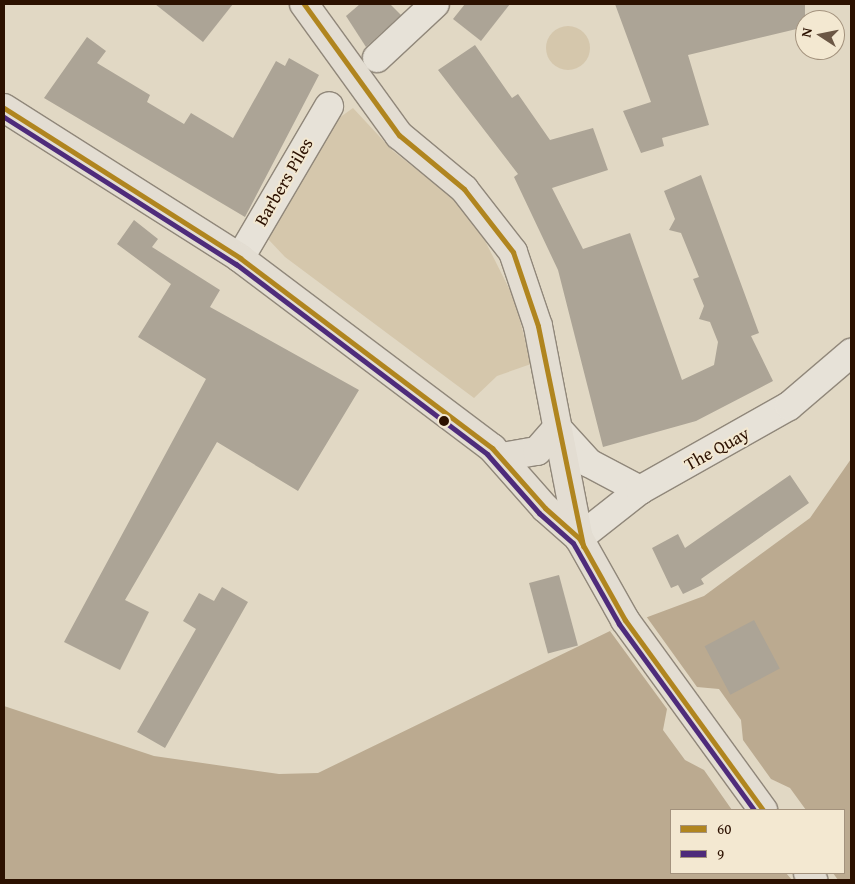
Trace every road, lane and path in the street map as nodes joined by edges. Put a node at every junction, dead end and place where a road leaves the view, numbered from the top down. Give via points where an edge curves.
1 (304, 4) edge
2 (435, 4) edge
3 (377, 58) dead end
4 (329, 106) dead end
5 (4, 108) edge
6 (240, 258) junction
7 (851, 353) edge
8 (557, 428) junction
9 (502, 458) junction
10 (640, 490) junction
11 (579, 538) junction
12 (762, 809) edge

1 - 8 highway via 400,135 464,189 513,252 538,326
2 - 3 street
4 - 6 street, Barbers Piles
5 - 6 highway
6 - 9 highway
7 - 10 street, The Quay via 789,406
8 - 9 highway via 537,451
8 - 10 street via 589,462
8 - 11 highway
9 - 11 highway via 545,508
10 - 11 street, The Quay
11 - 12 highway via 625,620

